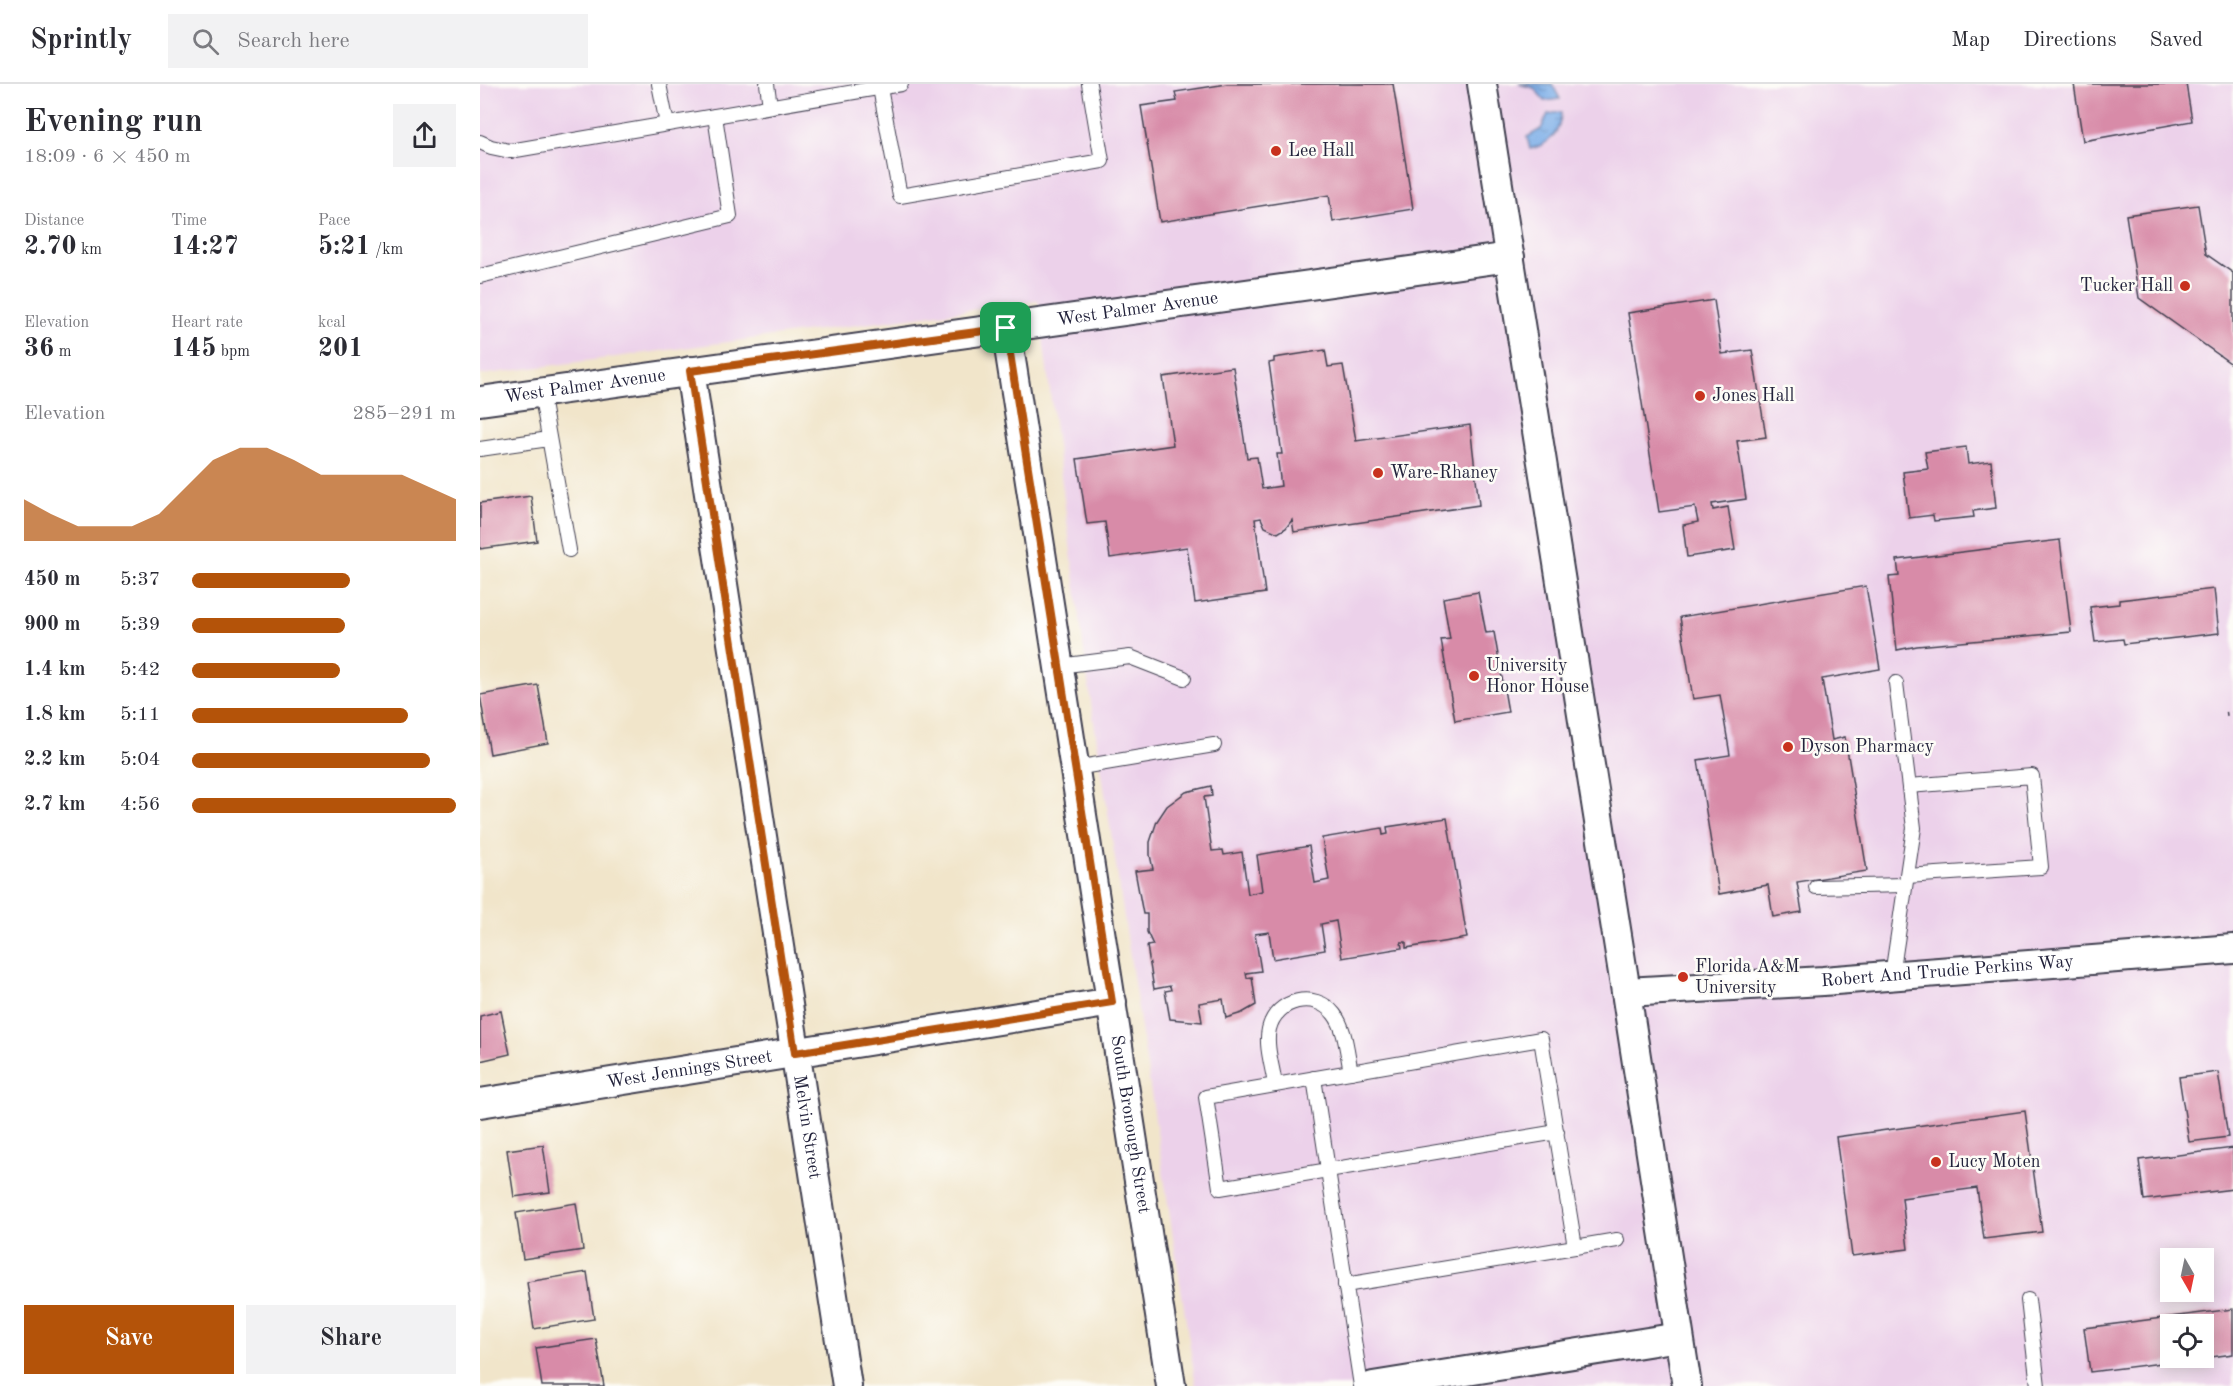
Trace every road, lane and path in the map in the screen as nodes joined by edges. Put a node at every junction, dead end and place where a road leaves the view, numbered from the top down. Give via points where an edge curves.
1 (659, 84) edge
2 (767, 84) edge
3 (901, 84) edge
4 (1089, 84) edge
5 (1482, 84) edge
6 (856, 88) edge
7 (880, 88) junction
8 (770, 106) junction
9 (715, 116) junction
10 (667, 124) junction
11 (480, 142) edge
12 (1510, 257) junction
13 (480, 276) edge
14 (1006, 328) junction
15 (690, 371) junction
16 (540, 392) junction
17 (480, 401) edge
18 (549, 439) junction
19 (480, 449) edge
20 (569, 550) dead end
21 (1059, 666) junction
22 (1184, 678) dead end
23 (1896, 683) dead end
24 (2233, 713) edge
25 (2226, 714) dead end
26 (1214, 746) dead end
27 (1075, 768) junction
28 (1909, 786) junction
29 (1906, 880) junction
30 (1816, 887) dead end
31 (2233, 949) edge
32 (1892, 975) junction
33 (1626, 992) junction
34 (1112, 1002) junction
35 (795, 1053) junction
36 (1351, 1072) junction
37 (1314, 1078) junction
38 (1275, 1085) junction
39 (480, 1103) edge
40 (1557, 1132) junction
41 (1328, 1170) junction
42 (1617, 1240) dead end
43 (1575, 1247) junction
44 (1345, 1285) junction
45 (2028, 1300) dead end
46 (1679, 1338) junction
47 (847, 1386) edge
48 (1171, 1386) edge
49 (1361, 1386) edge
50 (1373, 1386) edge
51 (1687, 1386) edge
52 (2038, 1386) edge

1 - 10 lane
2 - 8 lane
3 - 7 lane
4 - 7 lane via 1102,161 900,196
5 - 12 street
6 - 7 lane
6 - 8 lane
8 - 9 lane
9 - 10 lane
9 - 13 lane via 730,216
10 - 11 lane via 510,151
12 - 14 street, West Palmer Avenue
12 - 33 street
14 - 15 street, West Palmer Avenue
14 - 21 street, South Bronough Street
15 - 16 street, West Palmer Avenue
15 - 35 street, Melvin Street
16 - 17 street, West Palmer Avenue
16 - 18 lane
18 - 19 lane
18 - 20 lane
21 - 22 lane via 1130,657
21 - 27 street, South Bronough Street
23 - 28 lane
24 - 25 path
26 - 27 lane
27 - 34 street, South Bronough Street
28 - 29 lane via 1914,828
28 - 29 lane via 2032,776 2041,867
29 - 30 lane
29 - 32 lane
31 - 32 street, Robert And Trudie Perkins Way
32 - 33 street, Robert And Trudie Perkins Way
33 - 46 street
34 - 35 street, West Jennings Street
34 - 48 street, South Bronough Street
35 - 39 street, West Jennings Street
35 - 47 street, Melvin Street
36 - 37 lane
36 - 38 lane via 1336,1015 1315,1000 1293,1002 1273,1018 1269,1030
36 - 40 lane via 1541,1039
37 - 38 lane
37 - 41 lane
38 - 41 lane via 1206,1097 1221,1188
40 - 41 lane
40 - 43 lane
41 - 44 lane
42 - 43 lane
43 - 44 lane
44 - 49 lane
45 - 52 lane
46 - 50 street
46 - 51 street

